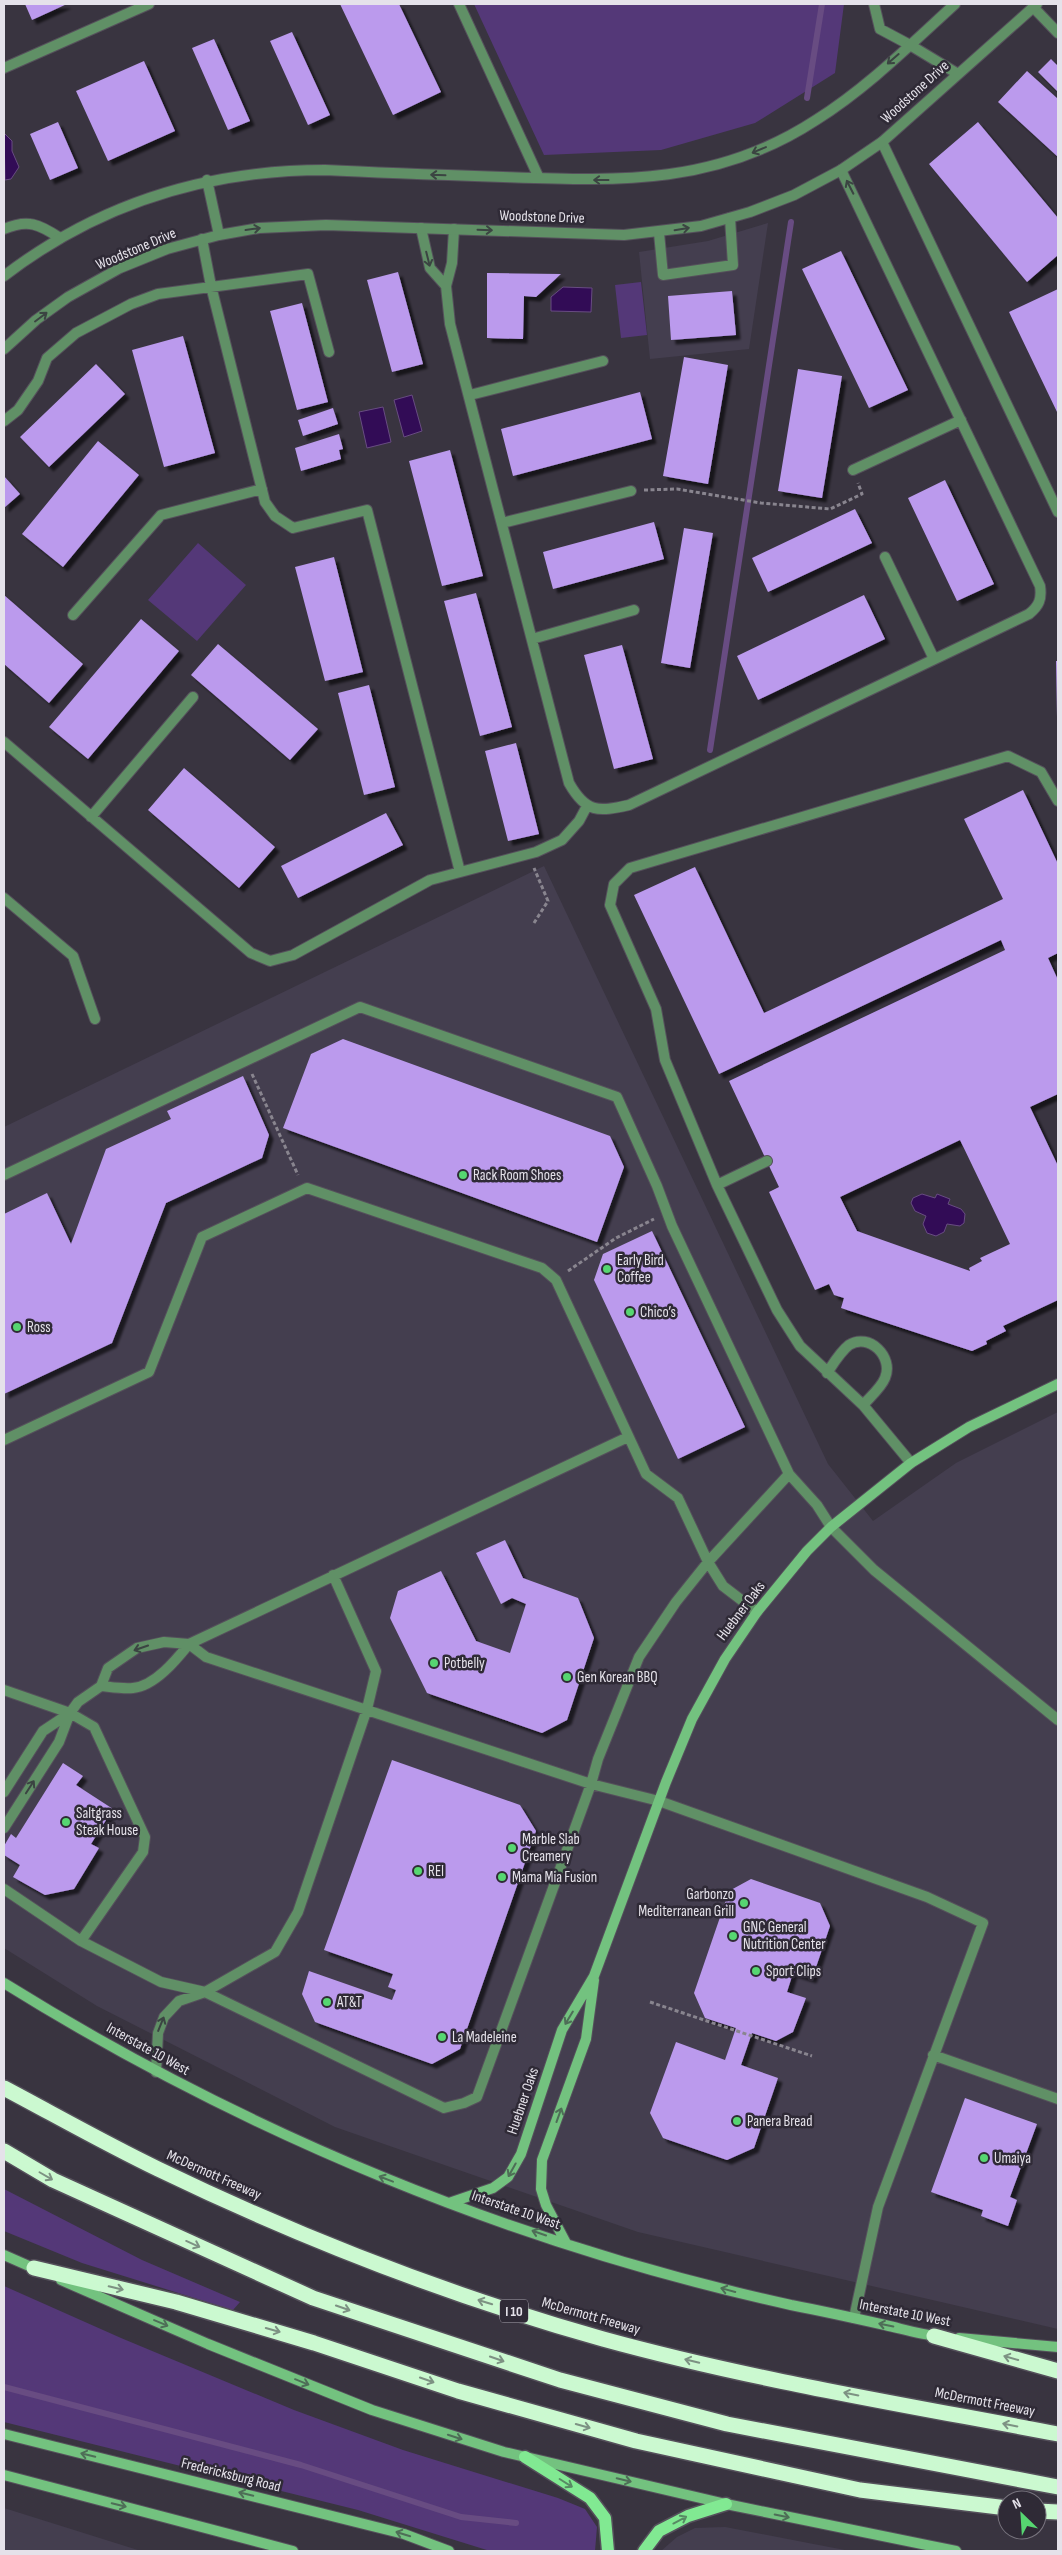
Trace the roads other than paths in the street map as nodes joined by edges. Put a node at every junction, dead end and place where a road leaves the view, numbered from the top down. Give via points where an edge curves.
1 (149, 4) edge
2 (459, 4) edge
3 (874, 4) edge
4 (955, 4) edge
5 (1035, 5) edge
6 (1058, 33) edge
7 (910, 44) junction
8 (4, 68) edge
9 (958, 74) junction
10 (882, 142) junction
11 (841, 170) junction
12 (539, 178) junction
13 (207, 180) junction
14 (730, 218) junction
15 (421, 228) junction
16 (4, 229) edge
17 (454, 229) junction
18 (659, 232) junction
19 (219, 234) junction
20 (60, 238) junction
21 (202, 239) junction
22 (4, 276) edge
23 (211, 286) junction
24 (446, 286) junction
25 (4, 349) edge
26 (329, 352) dead end
27 (603, 361) dead end
28 (470, 395) junction
29 (961, 420) junction
30 (4, 421) edge
31 (853, 470) road end
32 (262, 489) junction
33 (631, 491) road end
34 (1058, 512) edge
35 (502, 523) junction
36 (885, 557) dead end
37 (634, 610) dead end
38 (73, 615) dead end
39 (532, 639) junction
40 (934, 659) junction
41 (193, 697) dead end
42 (4, 742) edge
43 (1058, 801) edge
44 (587, 806) junction
45 (91, 817) junction
46 (460, 872) junction
47 (4, 898) edge
48 (95, 1019) dead end
49 (767, 1161) dead end
50 (4, 1175) edge
51 (717, 1185) junction
52 (827, 1373) junction
53 (1058, 1384) edge
54 (863, 1405) junction
55 (628, 1437) junction
56 (4, 1440) edge
57 (911, 1463) junction
58 (789, 1474) junction
59 (831, 1527) junction
60 (708, 1562) junction
61 (333, 1575) junction
62 (757, 1612) junction
63 (189, 1644) junction
64 (101, 1686) junction
65 (4, 1690) edge
66 (367, 1709) junction
67 (70, 1713) junction
68 (1058, 1720) edge
69 (591, 1784) junction
70 (4, 1792) edge
71 (659, 1802) junction
72 (4, 1828) edge
73 (4, 1889) edge
74 (81, 1942) junction
75 (594, 1976) junction
76 (4, 1983) edge
77 (206, 1992) junction
78 (933, 2054) junction
79 (156, 2072) junction
80 (4, 2088) edge
81 (1058, 2099) edge
82 (4, 2151) edge
83 (450, 2203) junction
84 (566, 2243) junction
85 (4, 2255) edge
86 (34, 2268) junction
87 (854, 2318) junction
88 (934, 2336) junction
89 (1058, 2347) edge
90 (1058, 2371) edge
91 (4, 2434) edge
92 (1058, 2434) edge
93 (525, 2458) junction
94 (4, 2476) edge
95 (1058, 2487) edge
96 (726, 2504) junction
97 (997, 2507) edge
98 (293, 2551) edge
99 (449, 2551) edge
100 (608, 2551) edge
101 (644, 2551) edge
102 (956, 2551) edge

1 - 8 street
2 - 12 street
3 - 7 street via 880,29
4 - 7 street
5 - 6 street
5 - 9 street, Woodstone Drive
7 - 9 street
7 -> 12 street via 823,116 760,151 686,174 601,180
9 - 10 street, Woodstone Drive
10 - 11 street, Woodstone Drive
10 - 34 street
11 - 14 street, Woodstone Drive via 794,195
29 -> 11 street
12 -> 13 street via 282,170
13 - 19 street
13 - 20 street via 162,193
18 -> 14 street, Woodstone Drive
14 - 18 street via 733,265 663,275
15 - 17 street, Woodstone Drive
19 -> 15 street, Woodstone Drive via 259,228 326,225
15 -> 24 street via 430,268
16 - 20 street via 16,224 39,224
17 -> 18 street, Woodstone Drive via 624,235
17 - 24 street via 452,263
19 - 21 street, Woodstone Drive
20 - 22 street
21 - 23 street
25 -> 21 street, Woodstone Drive via 68,297 168,249
23 - 26 street via 308,274
23 - 30 street via 158,294 131,304 76,333 47,358 38,381 18,410
23 - 32 street
24 - 28 street via 450,324
27 - 28 street
28 - 35 street
29 - 31 street
29 - 40 street via 1042,596 1029,614
32 - 38 street via 162,515
32 - 46 street via 265,502 275,516 293,528 367,510
33 - 35 street
35 - 39 street
36 - 40 street
37 - 39 street
39 - 44 street via 569,783
40 - 44 street via 629,805 604,810
41 - 45 street
42 - 45 street
43 - 51 street via 1041,772 1008,756 630,868 614,884 610,904 656,1009 665,1060
44 - 46 street via 580,821 562,840 528,854
45 - 46 street via 251,953 270,961 293,955 430,880
47 - 48 street via 74,956
49 - 51 street
50 - 58 street via 360,1007 617,1097
51 - 52 street via 777,1310 800,1346
52 - 54 street
52 - 54 street via 849,1345 858,1342 875,1346 882,1352 887,1369 885,1378
53 - 57 main road, Huebner Oaks via 969,1427
54 - 57 street
55 - 56 street via 556,1280 542,1268 307,1188 202,1237 149,1372
55 - 60 street via 646,1474 678,1498
55 - 61 street
57 - 59 main road, Huebner Oaks
58 - 59 street via 817,1504
58 - 60 street
59 - 62 main road, Huebner Oaks
59 - 68 street via 874,1570
60 - 62 street via 723,1586
60 - 69 street via 639,1656
61 - 63 street
61 - 66 street via 376,1671
62 - 71 main road, Huebner Oaks via 724,1659 692,1719
63 - 64 street via 178,1658 148,1682 134,1688
63 -> 64 street via 164,1642 137,1648 108,1668
63 - 66 street via 206,1657
64 - 67 street via 78,1702
65 - 67 street
66 - 69 street
66 - 77 street via 298,1912 275,1952
67 - 70 street via 43,1731
72 -> 67 street via 60,1742
67 - 74 street via 94,1727 145,1837 143,1852
69 - 71 street
69 - 77 street via 477,2097 444,2108
71 - 75 main road, Huebner Oaks
71 - 78 street via 927,1897 983,1924
73 - 74 street
74 - 77 street via 161,1982
75 -> 83 main road, Huebner Oaks via 562,2030 520,2154 508,2177 493,2188
84 -> 75 main road, Huebner Oaks via 541,2189 542,2160 586,2039
76 - 79 main road, Interstate 10 West
79 -> 77 street via 158,2033 164,2017 179,2001
78 - 81 street
78 - 87 street via 878,2207
83 -> 79 main road, Interstate 10 West via 356,2167
92 -> 80 highway, McDermott Freeway / I 10 via 711,2366 602,2338 466,2296 330,2245 158,2169
82 -> 95 highway via 53,2180 313,2298 560,2380 726,2424
84 -> 83 main road, Interstate 10 West
87 -> 84 main road, Interstate 10 West via 660,2273
85 - 86 main road
86 -> 93 main road via 208,2344 372,2410
86 -> 97 highway via 186,2305 314,2342 458,2391 636,2441 860,2490
88 -> 87 main road, Interstate 10 West
88 - 89 main road, Interstate 10 West
90 -> 88 highway
99 -> 91 main road, Fredericksburg Road via 404,2534
93 -> 96 main road
93 -> 100 main road via 590,2498 605,2518
94 -> 98 main road
101 -> 96 main road via 659,2531 688,2516
96 -> 102 main road

